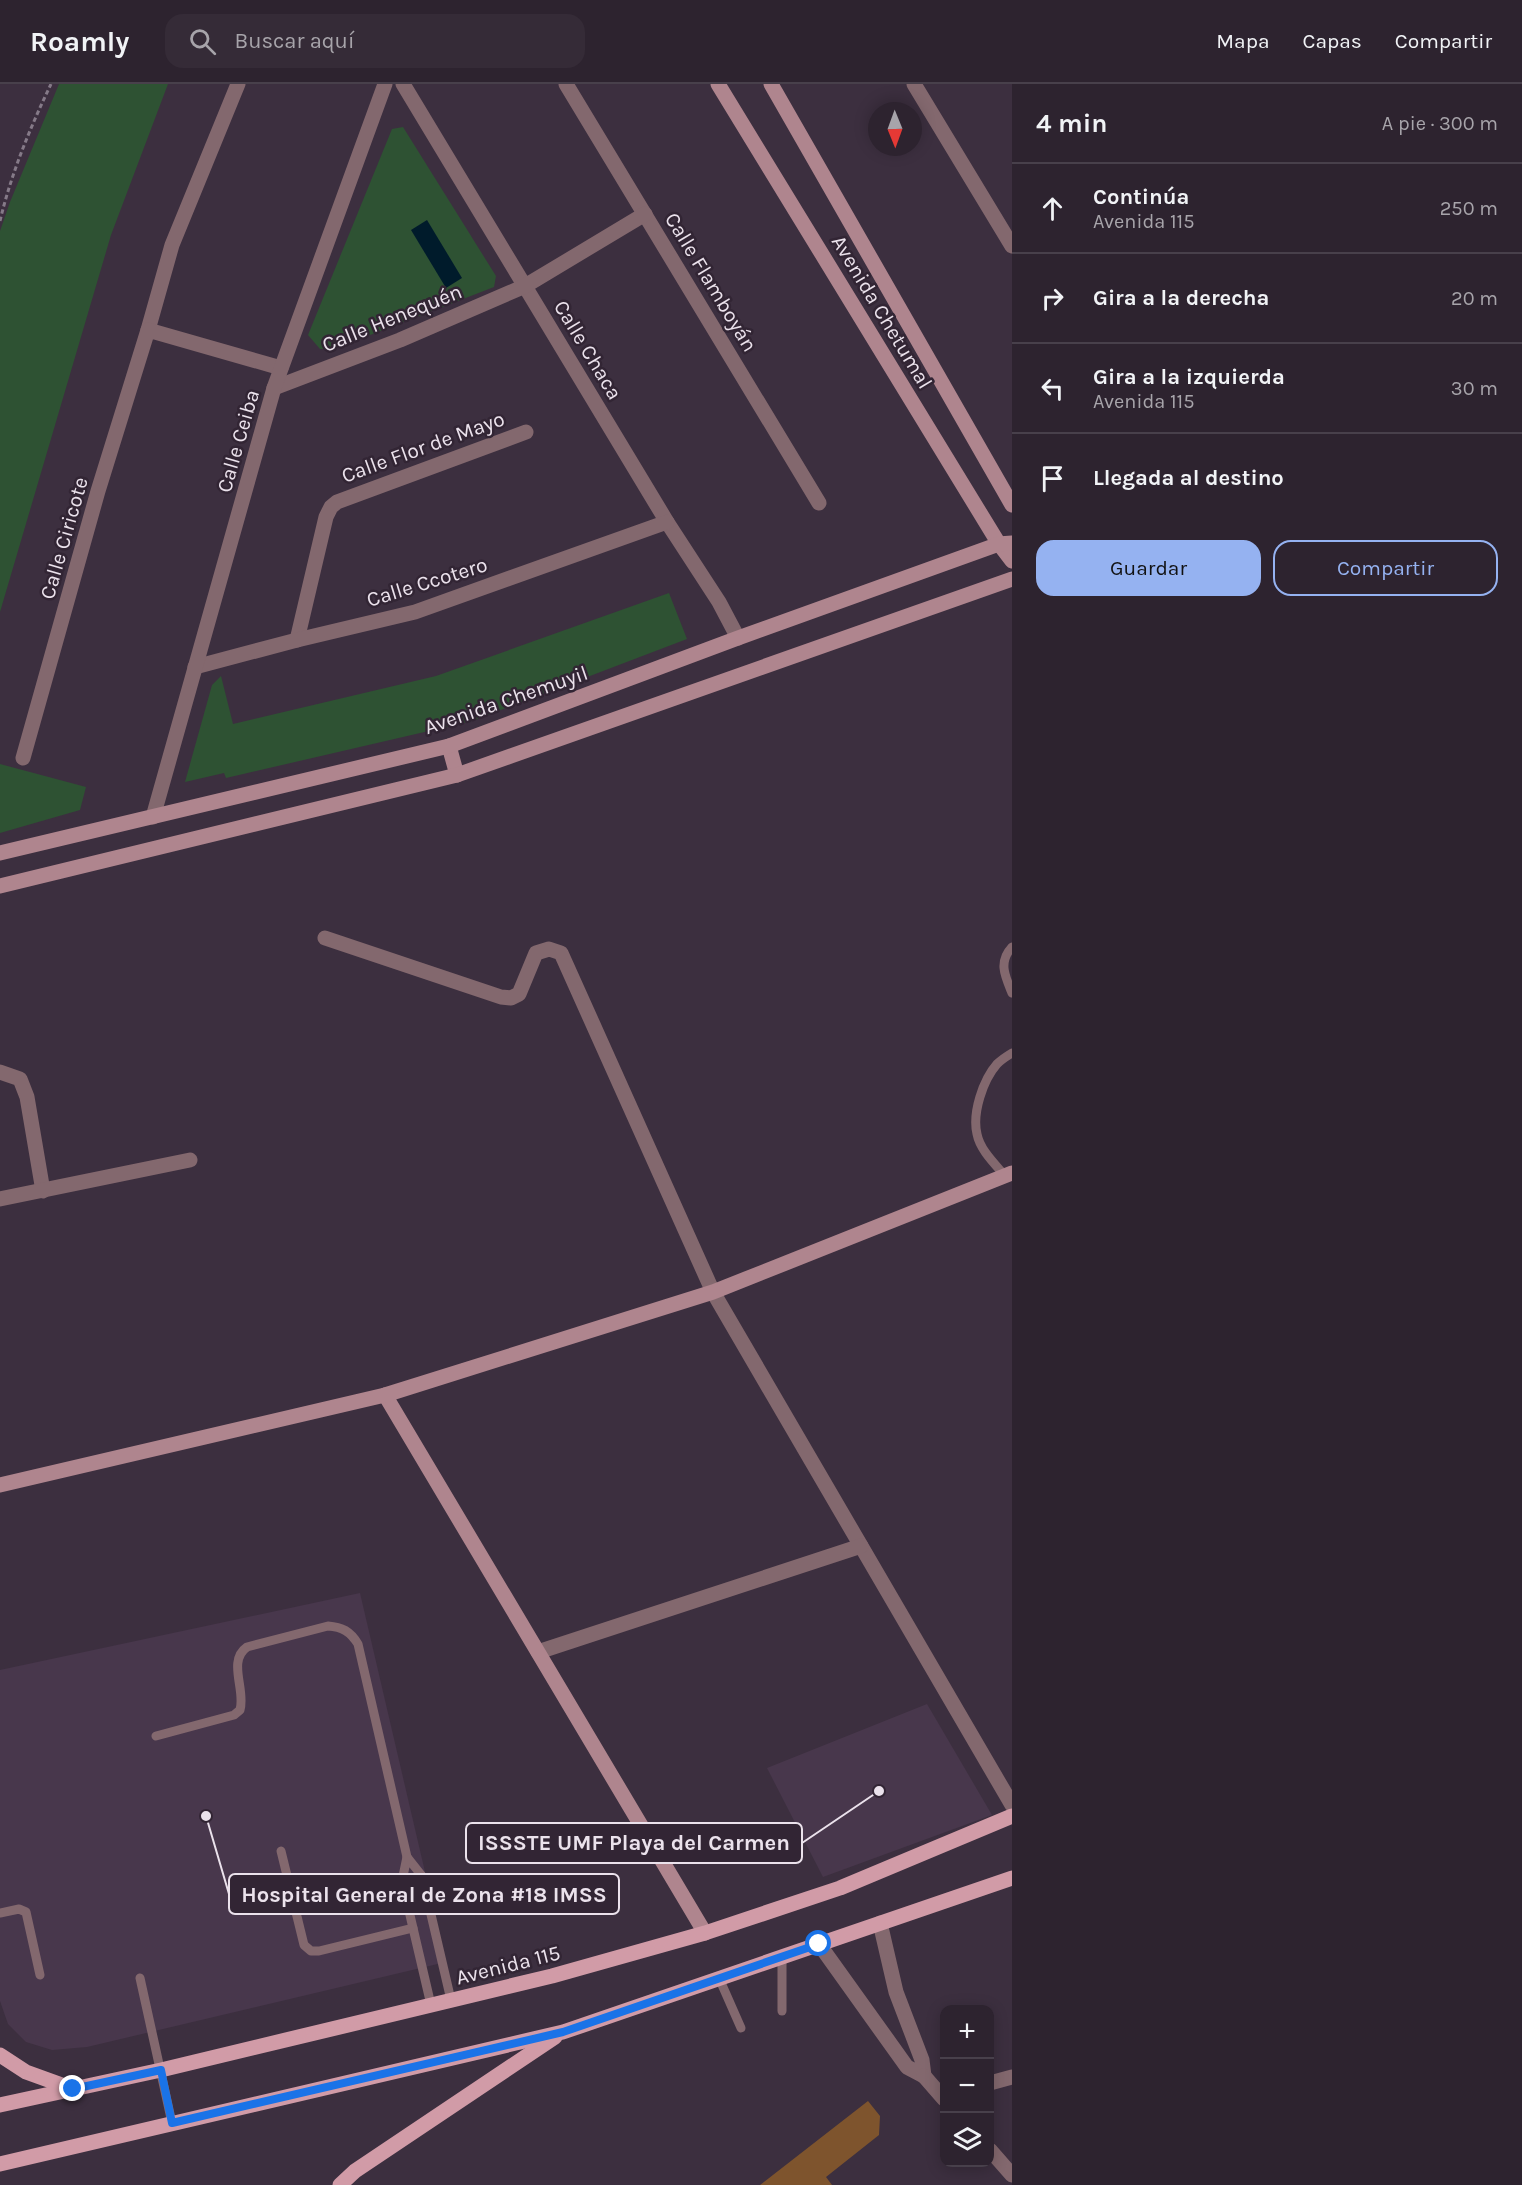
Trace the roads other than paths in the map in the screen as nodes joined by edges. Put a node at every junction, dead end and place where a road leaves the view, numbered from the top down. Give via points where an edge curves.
1 (238, 84) edge
2 (385, 84) edge
3 (403, 84) edge
4 (566, 84) edge
5 (718, 84) edge
6 (771, 84) edge
7 (914, 84) edge
8 (645, 214) junction
9 (1012, 246) edge
10 (525, 286) junction
11 (148, 330) junction
12 (281, 368) junction
13 (274, 388) junction
14 (526, 432) dead end
15 (819, 503) dead end
16 (1012, 505) edge
17 (667, 522) junction
18 (1005, 544) edge
19 (1012, 561) edge
20 (1012, 579) edge
21 (738, 638) junction
22 (297, 640) junction
23 (195, 667) junction
24 (449, 746) junction
25 (23, 758) dead end
26 (457, 775) junction
27 (153, 817) junction
28 (0, 853) edge
29 (0, 886) edge
30 (325, 938) dead end
31 (1012, 947) edge
32 (1012, 993) edge
33 (1012, 1053) edge
34 (0, 1072) edge
35 (190, 1160) dead end
36 (1009, 1175) edge
37 (43, 1191) junction
38 (0, 1199) edge
39 (713, 1292) junction
40 (385, 1395) junction
41 (0, 1485) edge
42 (861, 1546) junction
43 (538, 1652) junction
44 (156, 1736) dead end
45 (1012, 1805) edge
46 (1012, 1816) edge
47 (281, 1851) dead end
48 (407, 1857) junction
49 (422, 1876) junction
50 (1012, 1878) edge
51 (402, 1881) junction
52 (294, 1908) junction
53 (0, 1913) edge
54 (880, 1923) junction
55 (413, 1928) junction
56 (705, 1933) junction
57 (819, 1944) junction
58 (782, 1957) junction
59 (40, 1975) dead end
60 (140, 1978) dead end
61 (719, 1978) junction
62 (451, 2000) junction
63 (431, 2005) junction
64 (782, 2011) dead end
65 (741, 2028) dead end
66 (563, 2032) junction
67 (0, 2055) edge
68 (161, 2070) junction
69 (924, 2076) junction
70 (1012, 2077) edge
71 (994, 2082) edge
72 (73, 2089) junction
73 (940, 2094) edge
74 (0, 2105) edge
75 (172, 2123) junction
76 (994, 2155) edge
77 (0, 2164) edge
78 (1012, 2175) edge
79 (340, 2185) edge

1 - 11 street, Calle Ciricote via 172,245
2 - 12 street, Calle Ceiba
3 - 10 street, Calle Chaca
4 - 8 street, Calle Flamboyán
5 - 18 main road, Avenida Chetumal
6 - 16 main road, Avenida Chetumal
7 - 9 street
8 - 10 street, Calle Henequén
8 - 15 street, Calle Flamboyán
10 - 13 street, Calle Henequén
10 - 17 street, Calle Chaca
11 - 12 street
11 - 25 street, Calle Ciricote
12 - 13 street, Calle Ceiba
13 - 23 street, Calle Ceiba
14 - 22 street, Calle Flor de Mayo via 331,507
17 - 21 street, Calle Chaca
17 - 22 street, Calle Ccotero via 415,612
18 - 19 main road, Avenida Chetumal
18 - 21 main road, Avenida Chemuyil
20 - 26 main road
21 - 24 main road, Avenida Chemuyil
22 - 23 street, Calle Ccotero
23 - 27 street, Calle Ceiba
24 - 26 main road
24 - 27 main road, Avenida Chemuyil
26 - 29 main road
27 - 28 main road, Avenida Chemuyil
30 - 39 street via 501,998 519,994 536,953 549,949 561,953
31 - 32 lane via 1003,963
33 - 36 lane via 997,1064 976,1108 976,1134 984,1151
34 - 37 street via 20,1079 27,1097
35 - 37 street
36 - 39 main road
37 - 38 street
39 - 40 main road
39 - 42 street
40 - 41 main road
40 - 43 main road
42 - 43 street
42 - 45 street
43 - 56 main road
44 - 48 lane via 234,1715 240,1710 237,1662 240,1652 247,1647 328,1626 340,1627 351,1633 358,1644
46 - 56 main road, Avenida 115 via 840,1888
47 - 52 lane
48 - 49 lane
48 - 51 lane
49 - 51 lane
49 - 62 lane
50 - 54 main road
51 - 52 lane
51 - 55 lane
52 - 55 lane via 304,1945 311,1951
53 - 59 lane via 19,1909 26,1912
54 - 57 main road
54 - 69 street via 896,1992 922,2060
55 - 63 lane
56 - 62 main road, Avenida 115
57 - 58 main road
57 - 69 street via 907,2067
58 - 61 main road
58 - 64 lane
60 - 68 lane
61 - 65 lane
61 - 66 main road
62 - 63 main road, Avenida 115
63 - 68 main road, Avenida 115
66 - 75 main road
66 - 79 main road via 355,2171
67 - 72 main road via 26,2072
68 - 72 main road, Avenida 115
68 - 75 lane
69 - 73 street
70 - 71 street
72 - 74 main road, Avenida 115
75 - 77 main road
76 - 78 street

